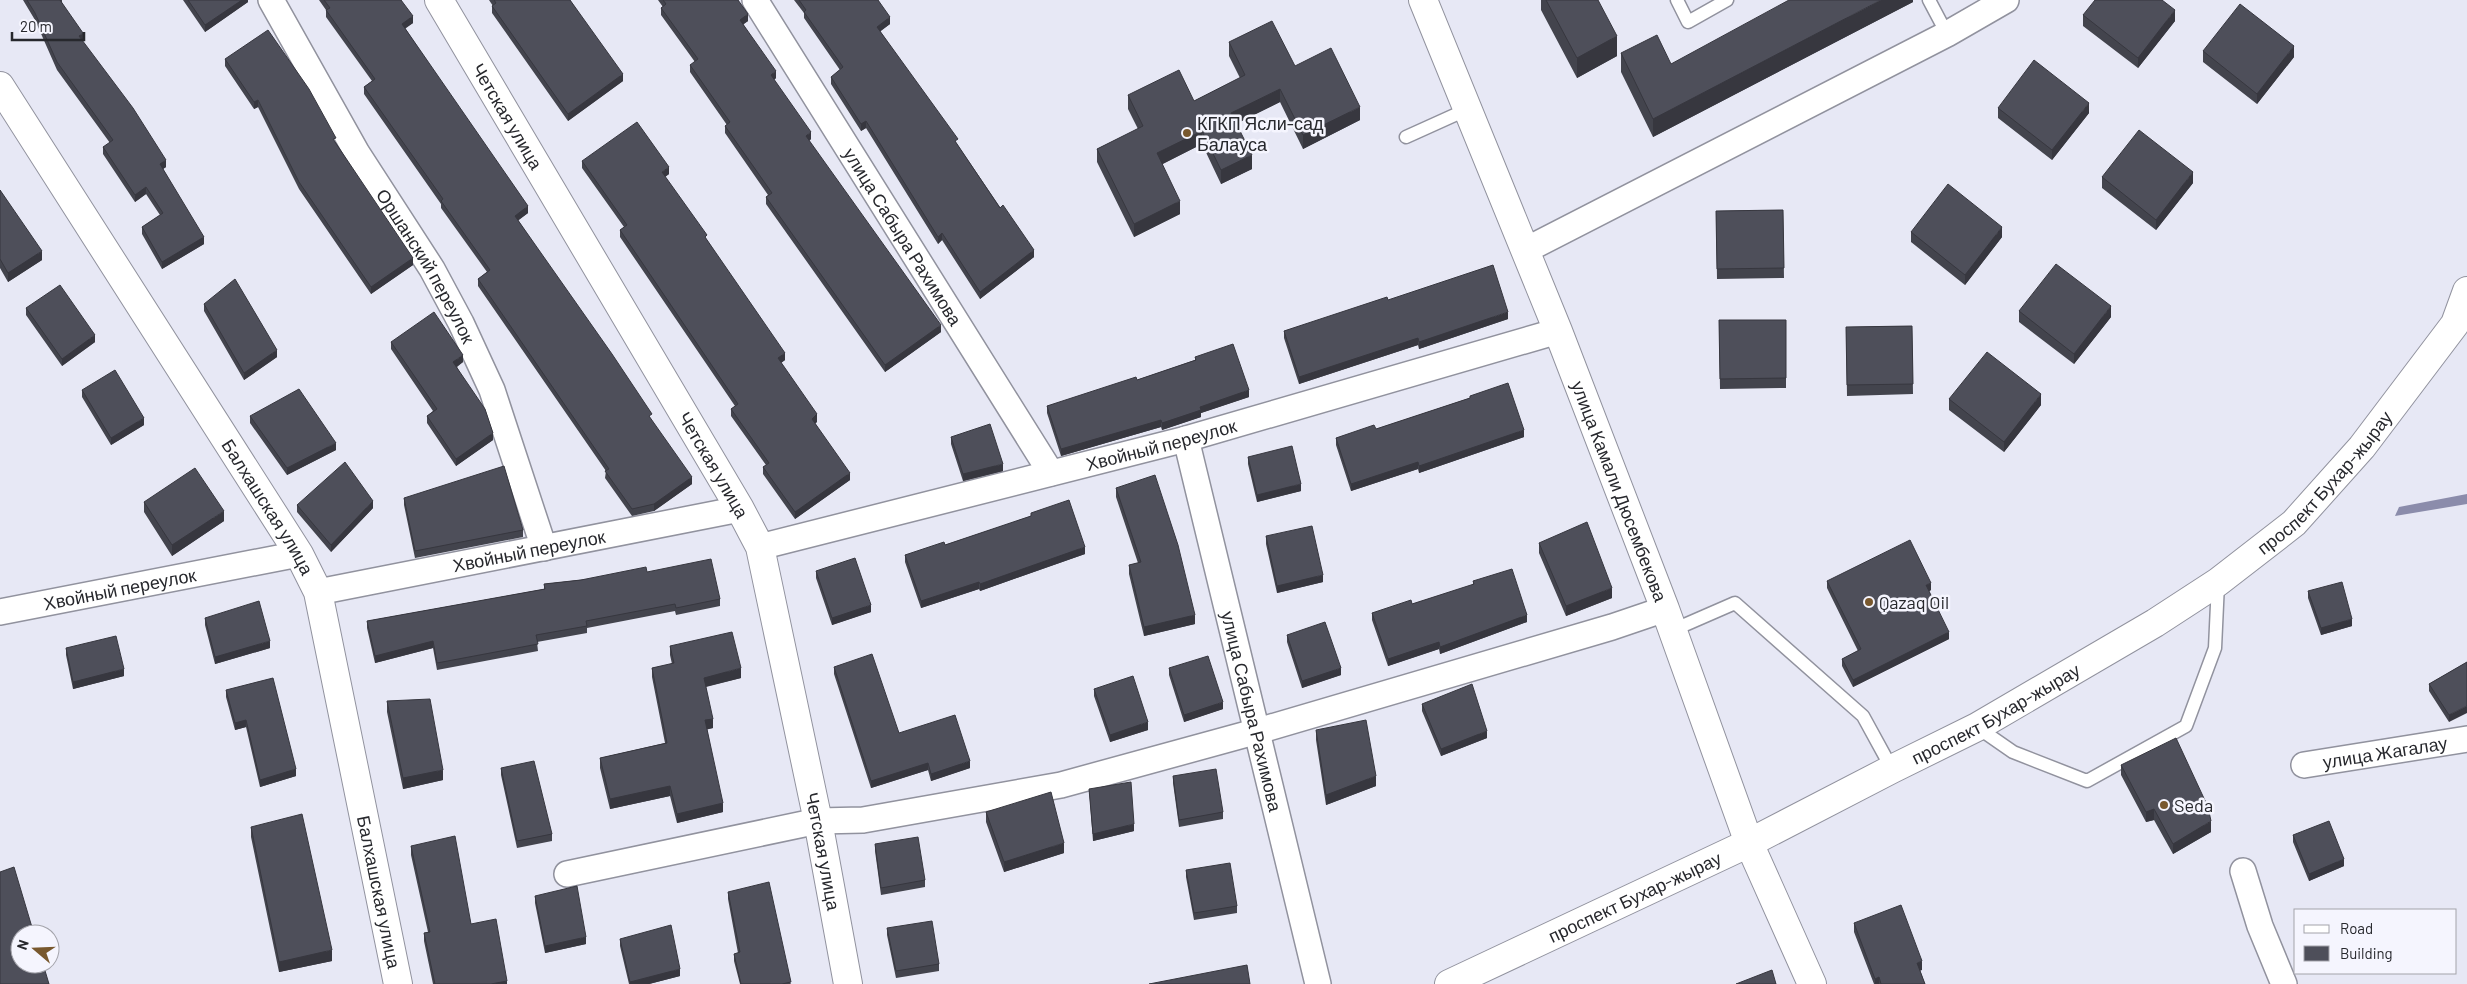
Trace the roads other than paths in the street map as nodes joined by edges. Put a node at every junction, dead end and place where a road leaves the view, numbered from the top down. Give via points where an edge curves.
1 (271, 0) edge
2 (439, 0) edge
3 (756, 0) edge
4 (1423, 0) edge
5 (1677, 0) edge
6 (1728, 0) edge
7 (1929, 0) edge
8 (2006, 0) edge
9 (1947, 34) junction
10 (0, 86) edge
11 (1468, 109) junction
12 (1406, 136) dead end
13 (1526, 250) junction
14 (2467, 291) edge
15 (2461, 325) edge
16 (1558, 331) junction
17 (1186, 439) junction
18 (1051, 473) junction
19 (740, 509) junction
20 (760, 547) junction
21 (544, 548) junction
22 (299, 554) junction
23 (2218, 582) junction
24 (318, 592) junction
25 (0, 612) edge
26 (1669, 619) junction
27 (1977, 727) junction
28 (1258, 731) junction
29 (2467, 738) edge
30 (2304, 766) dead end
31 (1892, 769) junction
32 (818, 821) junction
33 (1749, 844) junction
34 (2243, 872) dead end
35 (567, 874) dead end
36 (398, 984) edge
37 (848, 984) edge
38 (1318, 984) edge
39 (1449, 984) edge
40 (1812, 984) edge
41 (2284, 984) edge

1 - 21 street, Оршанский переулок via 357,153 432,269 462,323 492,390
2 - 19 main road, Четская улица
3 - 18 street, улица Сабыра Рахимова
4 - 11 main road, улица Камали Дюсембекова
5 - 6 lane via 1688,22
7 - 9 lane
8 - 9 street
9 - 13 street
10 - 22 main road, Балхашская улица
11 - 12 lane
11 - 13 main road, улица Камали Дюсембекова
13 - 16 main road, улица Камали Дюсембекова
14 - 15 main road, проспект Бухар-жырау
15 - 23 main road, проспект Бухар-жырау via 2362,447 2294,523
16 - 17 street, Хвойный переулок
16 - 26 main road, улица Камали Дюсембекова
17 - 18 street, Хвойный переулок
17 - 28 street, улица Сабыра Рахимова
18 - 20 street, Хвойный переулок
19 - 20 main road, Четская улица
19 - 21 street, Хвойный переулок
20 - 32 main road, Четская улица
21 - 24 street, Хвойный переулок
22 - 24 main road, Балхашская улица
22 - 25 street, Хвойный переулок
23 - 27 main road, проспект Бухар-жырау via 2155,623
23 - 27 lane via 2215,648 2186,726 2087,781 2013,752
24 - 36 main road, Балхашская улица
26 - 28 street via 1612,627
26 - 31 lane via 1736,603 1863,716
26 - 33 main road, улица Камали Дюсембекова
27 - 31 main road, проспект Бухар-жырау
28 - 32 street via 1062,785 863,820
28 - 38 street, улица Сабыра Рахимова
29 - 30 street, улица Жагалау
31 - 33 main road, проспект Бухар-жырау
32 - 35 street
32 - 37 main road, Четская улица
33 - 39 main road, проспект Бухар-жырау
33 - 40 main road, улица Камали Дюсембекова
34 - 41 street via 2260,926

